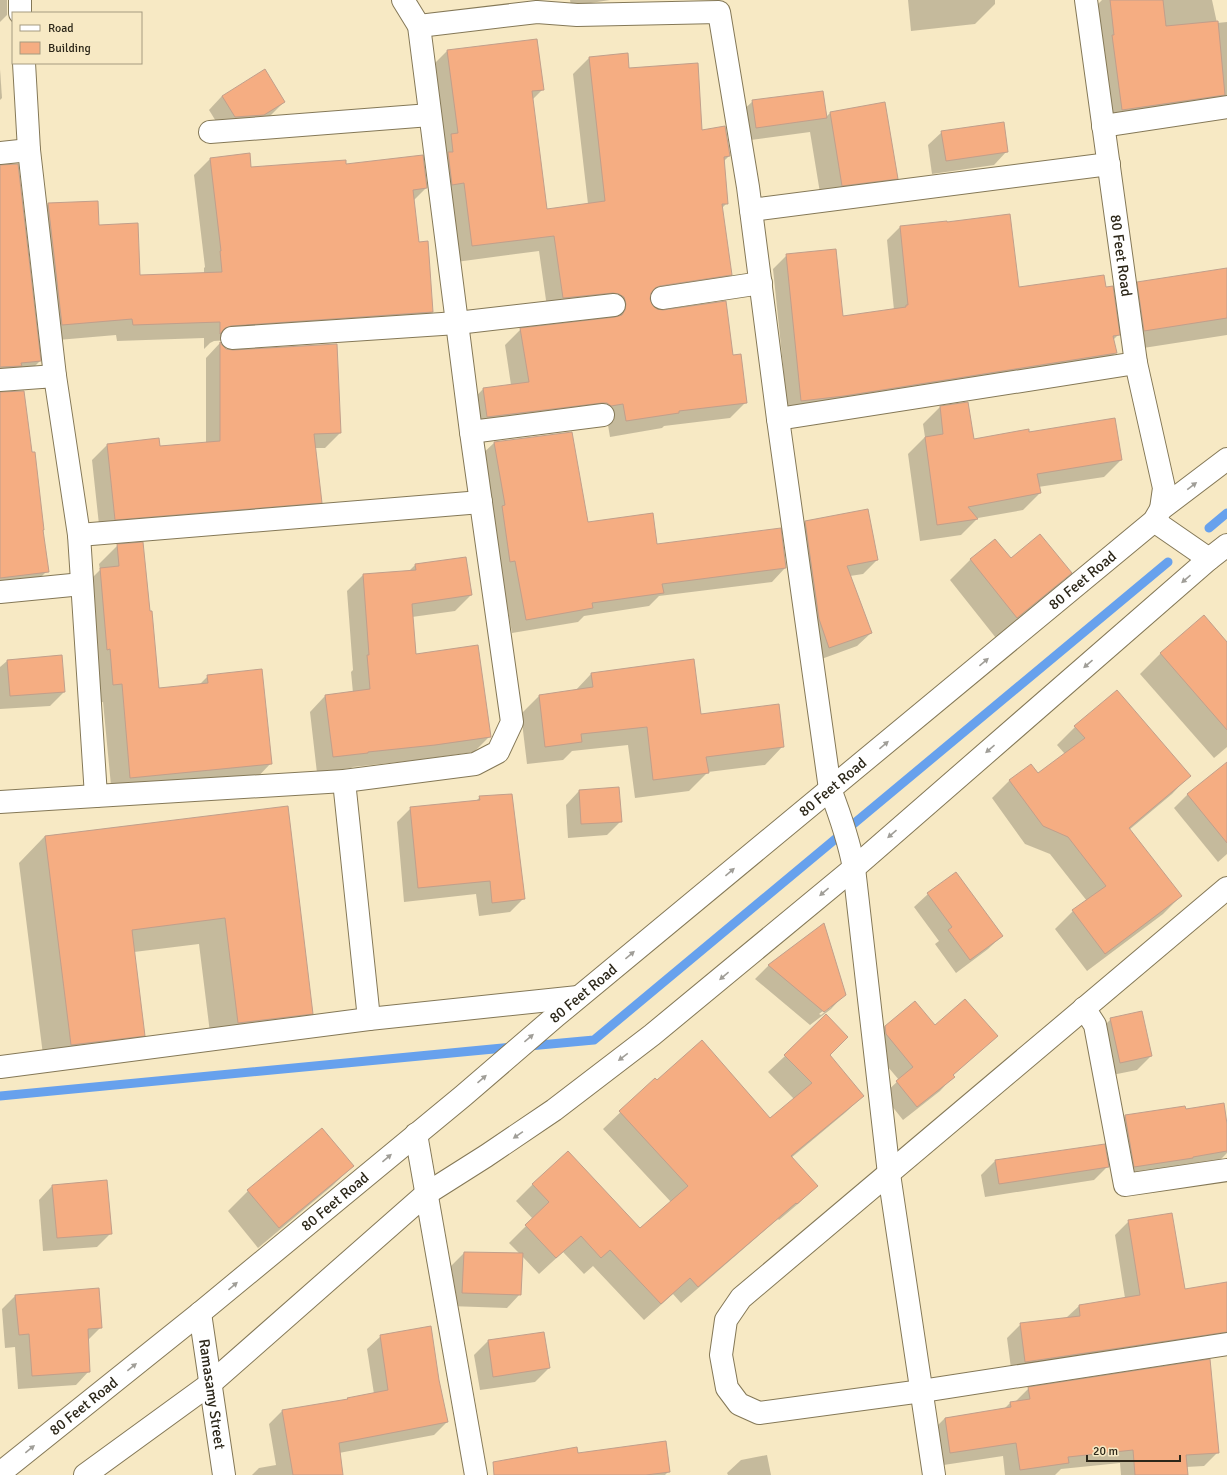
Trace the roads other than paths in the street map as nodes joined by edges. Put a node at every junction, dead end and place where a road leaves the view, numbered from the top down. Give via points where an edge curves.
1 (20, 0) edge
2 (403, 0) edge
3 (1086, 0) edge
4 (512, 7) edge
5 (20, 12) edge
6 (419, 26) junction
7 (24, 64) edge
8 (1227, 107) edge
9 (430, 115) junction
10 (1103, 126) junction
11 (210, 132) dead end
12 (29, 150) junction
13 (0, 152) edge
14 (1109, 164) junction
15 (751, 210) junction
16 (761, 282) junction
17 (662, 298) dead end
18 (614, 305) dead end
19 (456, 323) junction
20 (232, 338) dead end
21 (1136, 364) junction
22 (55, 376) junction
23 (0, 380) edge
24 (603, 415) dead end
25 (778, 419) junction
26 (471, 432) junction
27 (1227, 459) edge
28 (481, 502) junction
29 (1158, 518) junction
30 (79, 535) junction
31 (1227, 545) edge
32 (1209, 559) junction
33 (82, 584) junction
34 (0, 592) edge
35 (344, 781) junction
36 (830, 789) junction
37 (96, 796) junction
38 (0, 802) edge
39 (852, 860) junction
40 (1227, 888) edge
41 (578, 997) junction
42 (1084, 1008) junction
43 (369, 1019) junction
44 (0, 1067) edge
45 (416, 1134) junction
46 (1227, 1170) edge
47 (889, 1174) junction
48 (426, 1194) junction
49 (200, 1313) junction
50 (1227, 1344) edge
51 (210, 1384) junction
52 (922, 1391) junction
53 (0, 1473) edge
54 (85, 1475) edge
55 (224, 1475) edge
56 (476, 1475) edge
57 (934, 1475) edge

1 - 5 street
2 - 6 street
3 - 10 street, 80 Feet Road
4 - 6 street
4 - 15 street via 577,15 719,12
6 - 9 street
7 - 12 street
8 - 10 street
9 - 11 street
9 - 19 street
10 - 14 street, 80 Feet Road
12 - 13 street
12 - 22 street
14 - 15 street
14 - 21 street, 80 Feet Road
15 - 16 street
16 - 17 street
16 - 25 street
18 - 19 street
19 - 20 street
19 - 26 street
21 - 25 street
21 - 29 street, 80 Feet Road via 1164,488
22 - 23 street
22 - 30 street
24 - 26 street
25 - 36 street
26 - 28 street
29 -> 27 street, 80 Feet Road
28 - 30 street
28 - 35 street via 512,722 498,752 475,764
29 - 32 street via 1188,545
36 -> 29 street, 80 Feet Road
30 - 33 street
31 - 32 street
32 -> 39 street
33 - 34 street
33 - 37 street
35 - 37 street
35 - 43 street
36 - 39 street via 840,814
41 -> 36 street, 80 Feet Road
37 - 38 street
39 - 47 street
39 -> 48 street via 646,1040 554,1110
40 - 42 street
41 - 43 street
45 -> 41 street, 80 Feet Road
42 - 46 street via 1094,1025 1125,1185
42 - 47 street
43 - 44 street
45 - 48 street
49 -> 45 street, 80 Feet Road
47 - 52 street
47 - 52 street via 741,1298 726,1320 721,1355 726,1388 740,1404 758,1413
48 - 51 street
48 - 56 street
49 - 51 street, Ramasamy Street
53 -> 49 street, 80 Feet Road
50 - 52 street
51 - 54 street
51 - 55 street, Ramasamy Street
52 - 57 street

